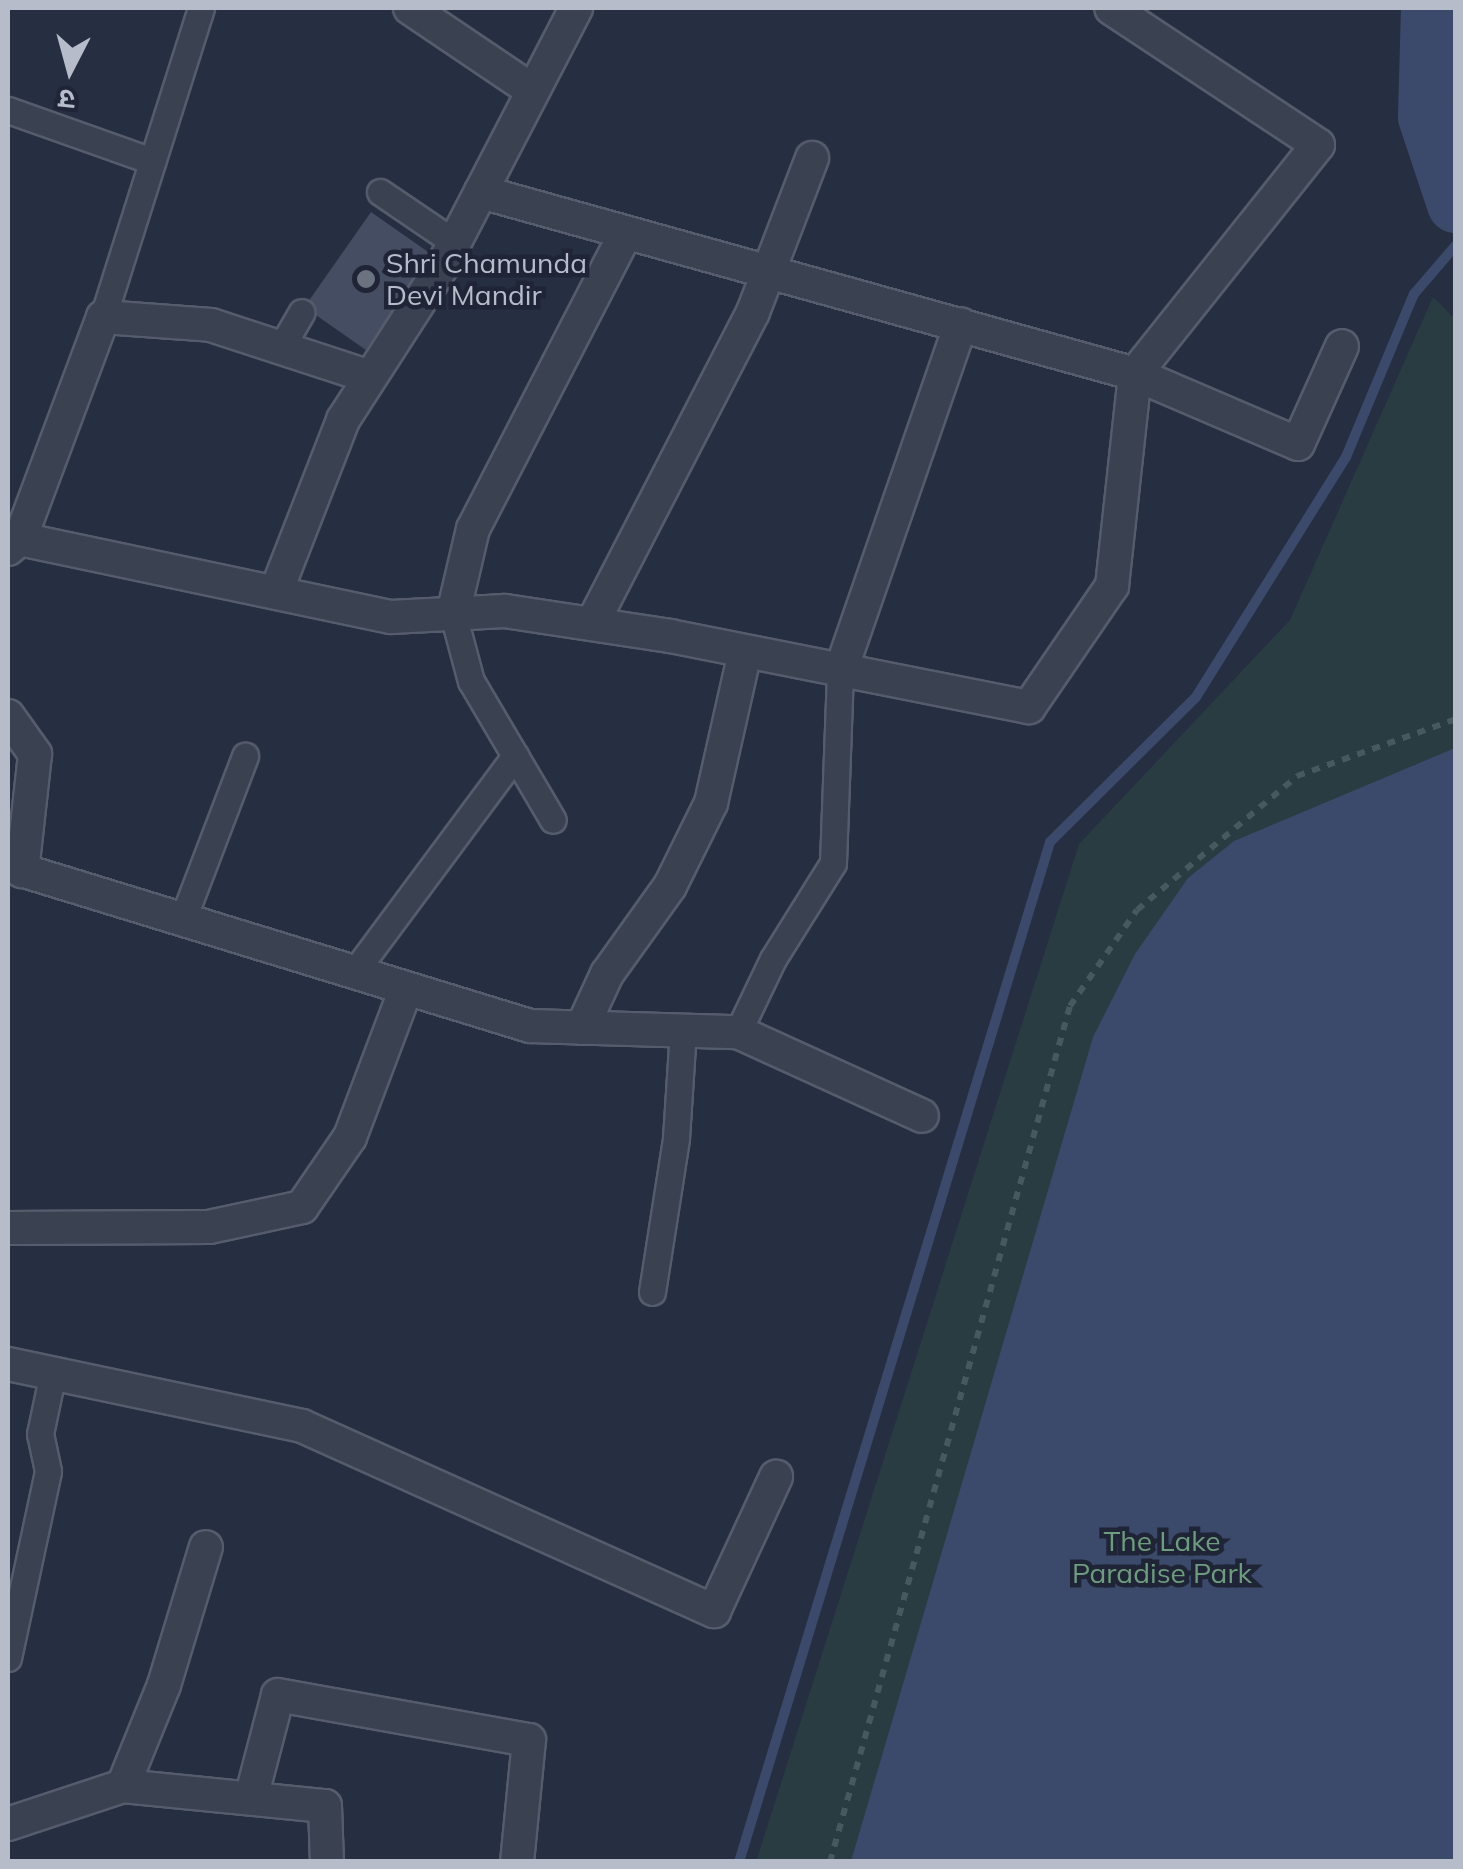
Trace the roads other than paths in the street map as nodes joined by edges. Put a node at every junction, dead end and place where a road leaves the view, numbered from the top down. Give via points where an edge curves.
1 (202, 8) edge
2 (410, 8) edge
3 (576, 8) edge
4 (1111, 8) edge
5 (533, 92) junction
6 (8, 110) edge
7 (812, 158) dead end
8 (152, 161) junction
9 (380, 192) dead end
10 (481, 192) junction
11 (625, 235) junction
12 (455, 243) junction
13 (770, 269) junction
14 (302, 312) dead end
15 (103, 317) junction
16 (961, 324) junction
17 (282, 346) junction
18 (1342, 346) dead end
19 (1135, 374) junction
20 (370, 377) junction
21 (14, 544) edge
22 (276, 592) junction
23 (453, 614) junction
24 (592, 624) junction
25 (745, 652) junction
26 (840, 673) junction
27 (8, 716) edge
28 (244, 756) dead end
29 (515, 756) junction
30 (553, 820) dead end
31 (15, 868) edge
32 (182, 922) junction
33 (353, 974) junction
34 (406, 990) junction
35 (582, 1028) junction
36 (683, 1030) junction
37 (738, 1032) junction
38 (922, 1116) dead end
39 (8, 1228) edge
40 (652, 1292) dead end
41 (8, 1364) edge
42 (52, 1377) junction
43 (776, 1477) dead end
44 (206, 1547) dead end
45 (8, 1658) edge
46 (123, 1786) junction
47 (251, 1798) junction
48 (8, 1824) edge
49 (327, 1862) edge
50 (517, 1862) edge

1 - 8 street
2 - 5 street
3 - 5 street
4 - 19 street via 1318,145
5 - 10 street
6 - 8 street
7 - 13 street
8 - 15 street
9 - 12 street
10 - 11 street
10 - 12 street
11 - 13 street
11 - 23 street via 473,529
12 - 20 street
13 - 16 street
13 - 24 street
14 - 17 street
15 - 17 street via 211,326
15 - 21 street
16 - 19 street
16 - 26 street
17 - 20 street
18 - 19 street via 1298,444
19 - 26 street via 1112,586 1029,707
20 - 22 street via 343,420
21 - 22 street
22 - 23 street via 391,618
23 - 24 street via 505,612
23 - 29 street via 471,682
24 - 25 street
25 - 26 street
25 - 35 street via 711,804 670,886 607,974
26 - 37 street via 834,864
27 - 31 street via 36,754
28 - 32 street
29 - 30 street
29 - 33 street
31 - 32 street
32 - 33 street
33 - 34 street
34 - 35 street via 530,1026
34 - 39 street via 350,1136 302,1207 209,1227
35 - 36 street
36 - 37 street
36 - 40 street via 676,1138
37 - 38 street
41 - 42 street
42 - 43 street via 302,1426 714,1611
42 - 45 street via 40,1434 48,1471
44 - 46 street via 164,1685
46 - 47 street
46 - 48 street
47 - 49 street via 325,1806
47 - 50 street via 278,1694 529,1740

